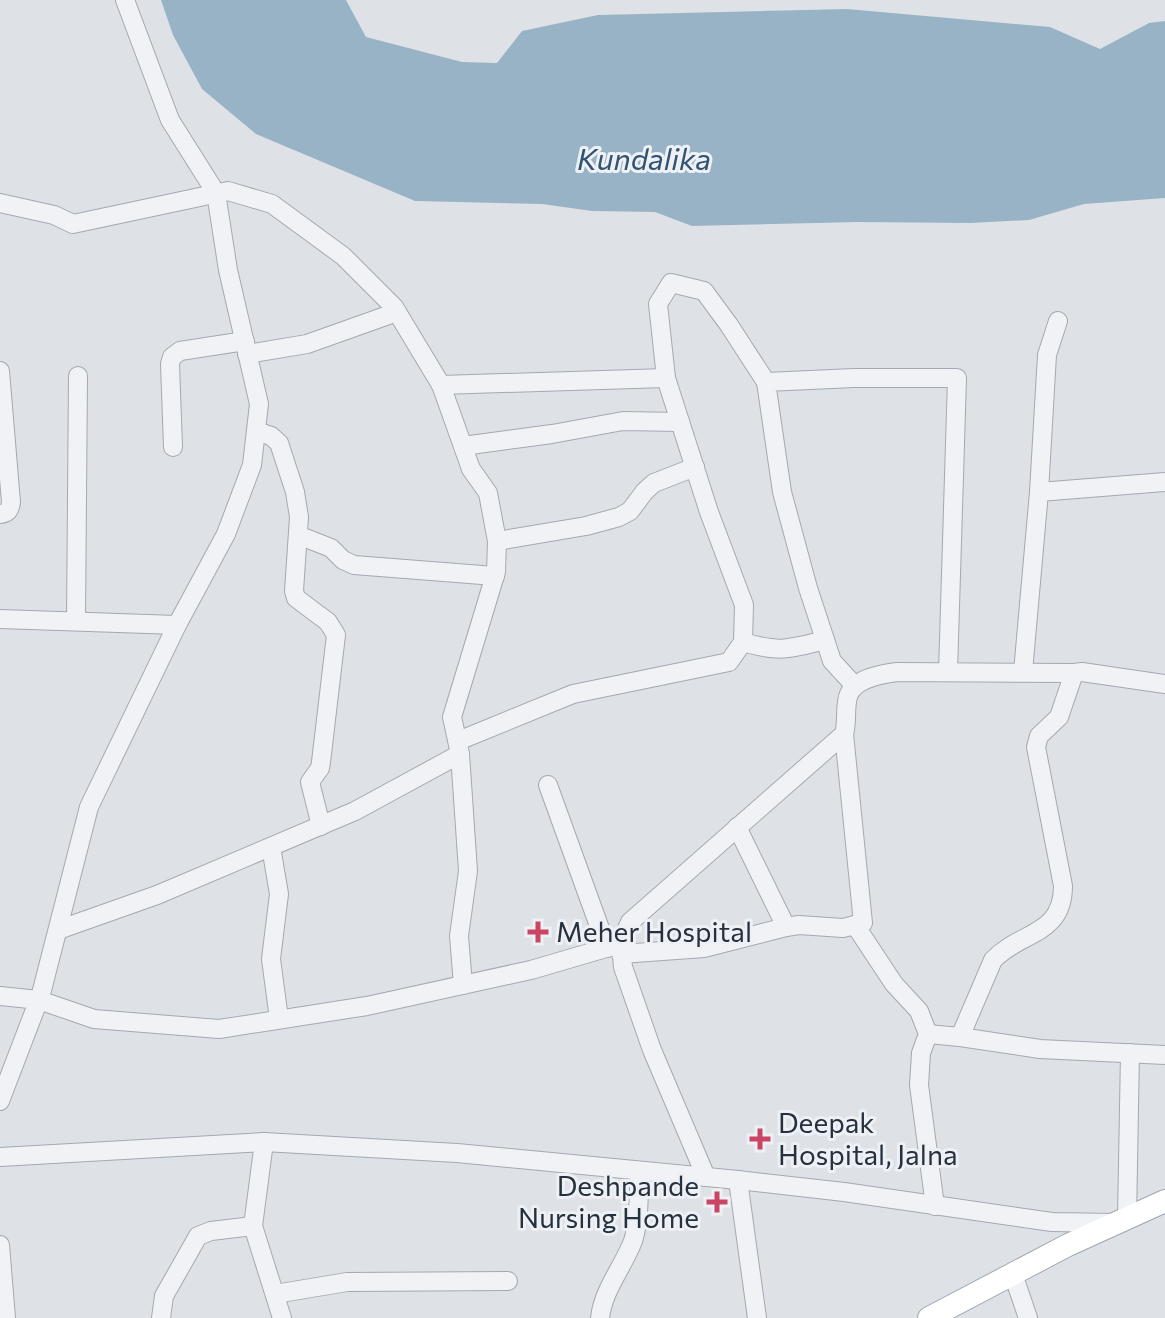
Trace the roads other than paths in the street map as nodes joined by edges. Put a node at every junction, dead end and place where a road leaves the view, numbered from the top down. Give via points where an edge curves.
1 (125, 0) edge
2 (216, 193) junction
3 (0, 203) edge
4 (397, 312) junction
5 (1058, 321) dead end
6 (246, 347) junction
7 (0, 371) edge
8 (78, 376) dead end
9 (666, 378) junction
10 (766, 382) junction
11 (441, 385) junction
12 (680, 422) junction
13 (256, 431) junction
14 (463, 446) junction
15 (173, 447) dead end
16 (695, 467) junction
17 (1165, 482) edge
18 (1039, 492) junction
19 (0, 514) edge
20 (298, 535) junction
21 (497, 541) junction
22 (495, 576) junction
23 (0, 619) edge
24 (76, 621) junction
25 (177, 625) junction
26 (825, 640) junction
27 (743, 642) junction
28 (948, 672) junction
29 (1023, 672) junction
30 (1074, 673) junction
31 (1165, 684) edge
32 (855, 686) junction
33 (844, 734) junction
34 (459, 748) junction
35 (548, 785) dead end
36 (321, 826) junction
37 (737, 827) junction
38 (271, 847) junction
39 (855, 925) junction
40 (786, 927) junction
41 (58, 930) junction
42 (617, 948) junction
43 (463, 985) junction
44 (0, 996) edge
45 (39, 1000) junction
46 (279, 1019) junction
47 (928, 1034) junction
48 (960, 1037) junction
49 (1130, 1053) junction
50 (1165, 1055) edge
51 (0, 1101) edge
52 (264, 1142) junction
53 (0, 1157) edge
54 (640, 1171) junction
55 (706, 1177) junction
56 (738, 1180) junction
57 (1165, 1201) edge
58 (935, 1206) junction
59 (1122, 1221) junction
60 (253, 1226) junction
61 (0, 1245) edge
62 (1013, 1274) junction
63 (508, 1281) dead end
64 (275, 1294) junction
65 (6, 1318) edge
66 (161, 1318) edge
67 (282, 1318) edge
68 (600, 1318) edge
69 (757, 1318) edge
70 (929, 1318) edge
71 (1028, 1318) edge

1 - 2 street via 170,120
2 - 3 street via 73,224
2 - 4 street via 228,191 272,204 343,256
2 - 6 street
4 - 6 street via 307,344
4 - 11 street
5 - 18 street via 1047,355
6 - 13 street via 259,404
6 - 15 street via 180,351 172,357
7 - 19 street via 11,502 10,510
8 - 24 street
9 - 10 street via 658,304 671,283 704,291
9 - 11 street
9 - 12 street
10 - 26 street via 782,492
10 - 28 street via 957,378
11 - 14 street
12 - 14 street via 623,421
12 - 16 street
13 - 20 street via 279,443 297,505
13 - 25 street via 252,465 226,534
14 - 21 street via 488,493
16 - 21 street via 654,483 619,517
16 - 27 street via 744,605
17 - 18 street
18 - 29 street
20 - 22 street via 331,548 354,565
20 - 36 street via 295,595 328,622 336,641 320,768 310,782
21 - 22 street
22 - 34 street via 452,717
23 - 24 street
24 - 25 street
25 - 41 street via 89,807
26 - 27 street via 778,650
26 - 32 street via 832,661
27 - 34 street via 729,662 573,694
28 - 29 street
28 - 32 street via 881,674
29 - 30 street
30 - 31 street
30 - 48 street via 1059,717 1039,736 1036,747 1063,897 1045,928 993,960
32 - 33 street via 849,694
33 - 37 street
33 - 39 street via 863,923
34 - 36 street
34 - 43 street via 468,871 459,936
35 - 42 street
36 - 38 street
37 - 40 street
37 - 42 street via 630,922
38 - 41 street
38 - 46 street via 279,894 271,955
39 - 40 street
39 - 47 street via 919,1011
40 - 42 street via 704,948
41 - 45 street
42 - 43 street
42 - 55 street via 652,1050
43 - 46 street
44 - 45 street
45 - 46 street via 94,1019 219,1029
45 - 51 street
47 - 48 street
47 - 58 street via 919,1085
48 - 49 street via 1040,1049
49 - 50 street
49 - 59 street
52 - 53 street
52 - 54 street
52 - 60 street
54 - 55 street
54 - 68 street via 634,1237
55 - 56 street
56 - 58 street
56 - 69 street
57 - 59 main road
58 - 59 street via 1052,1222
59 - 62 main road
60 - 64 street
60 - 66 street via 198,1236 164,1296
61 - 65 street
62 - 70 main road
62 - 71 street
63 - 64 street via 347,1282
64 - 67 street

